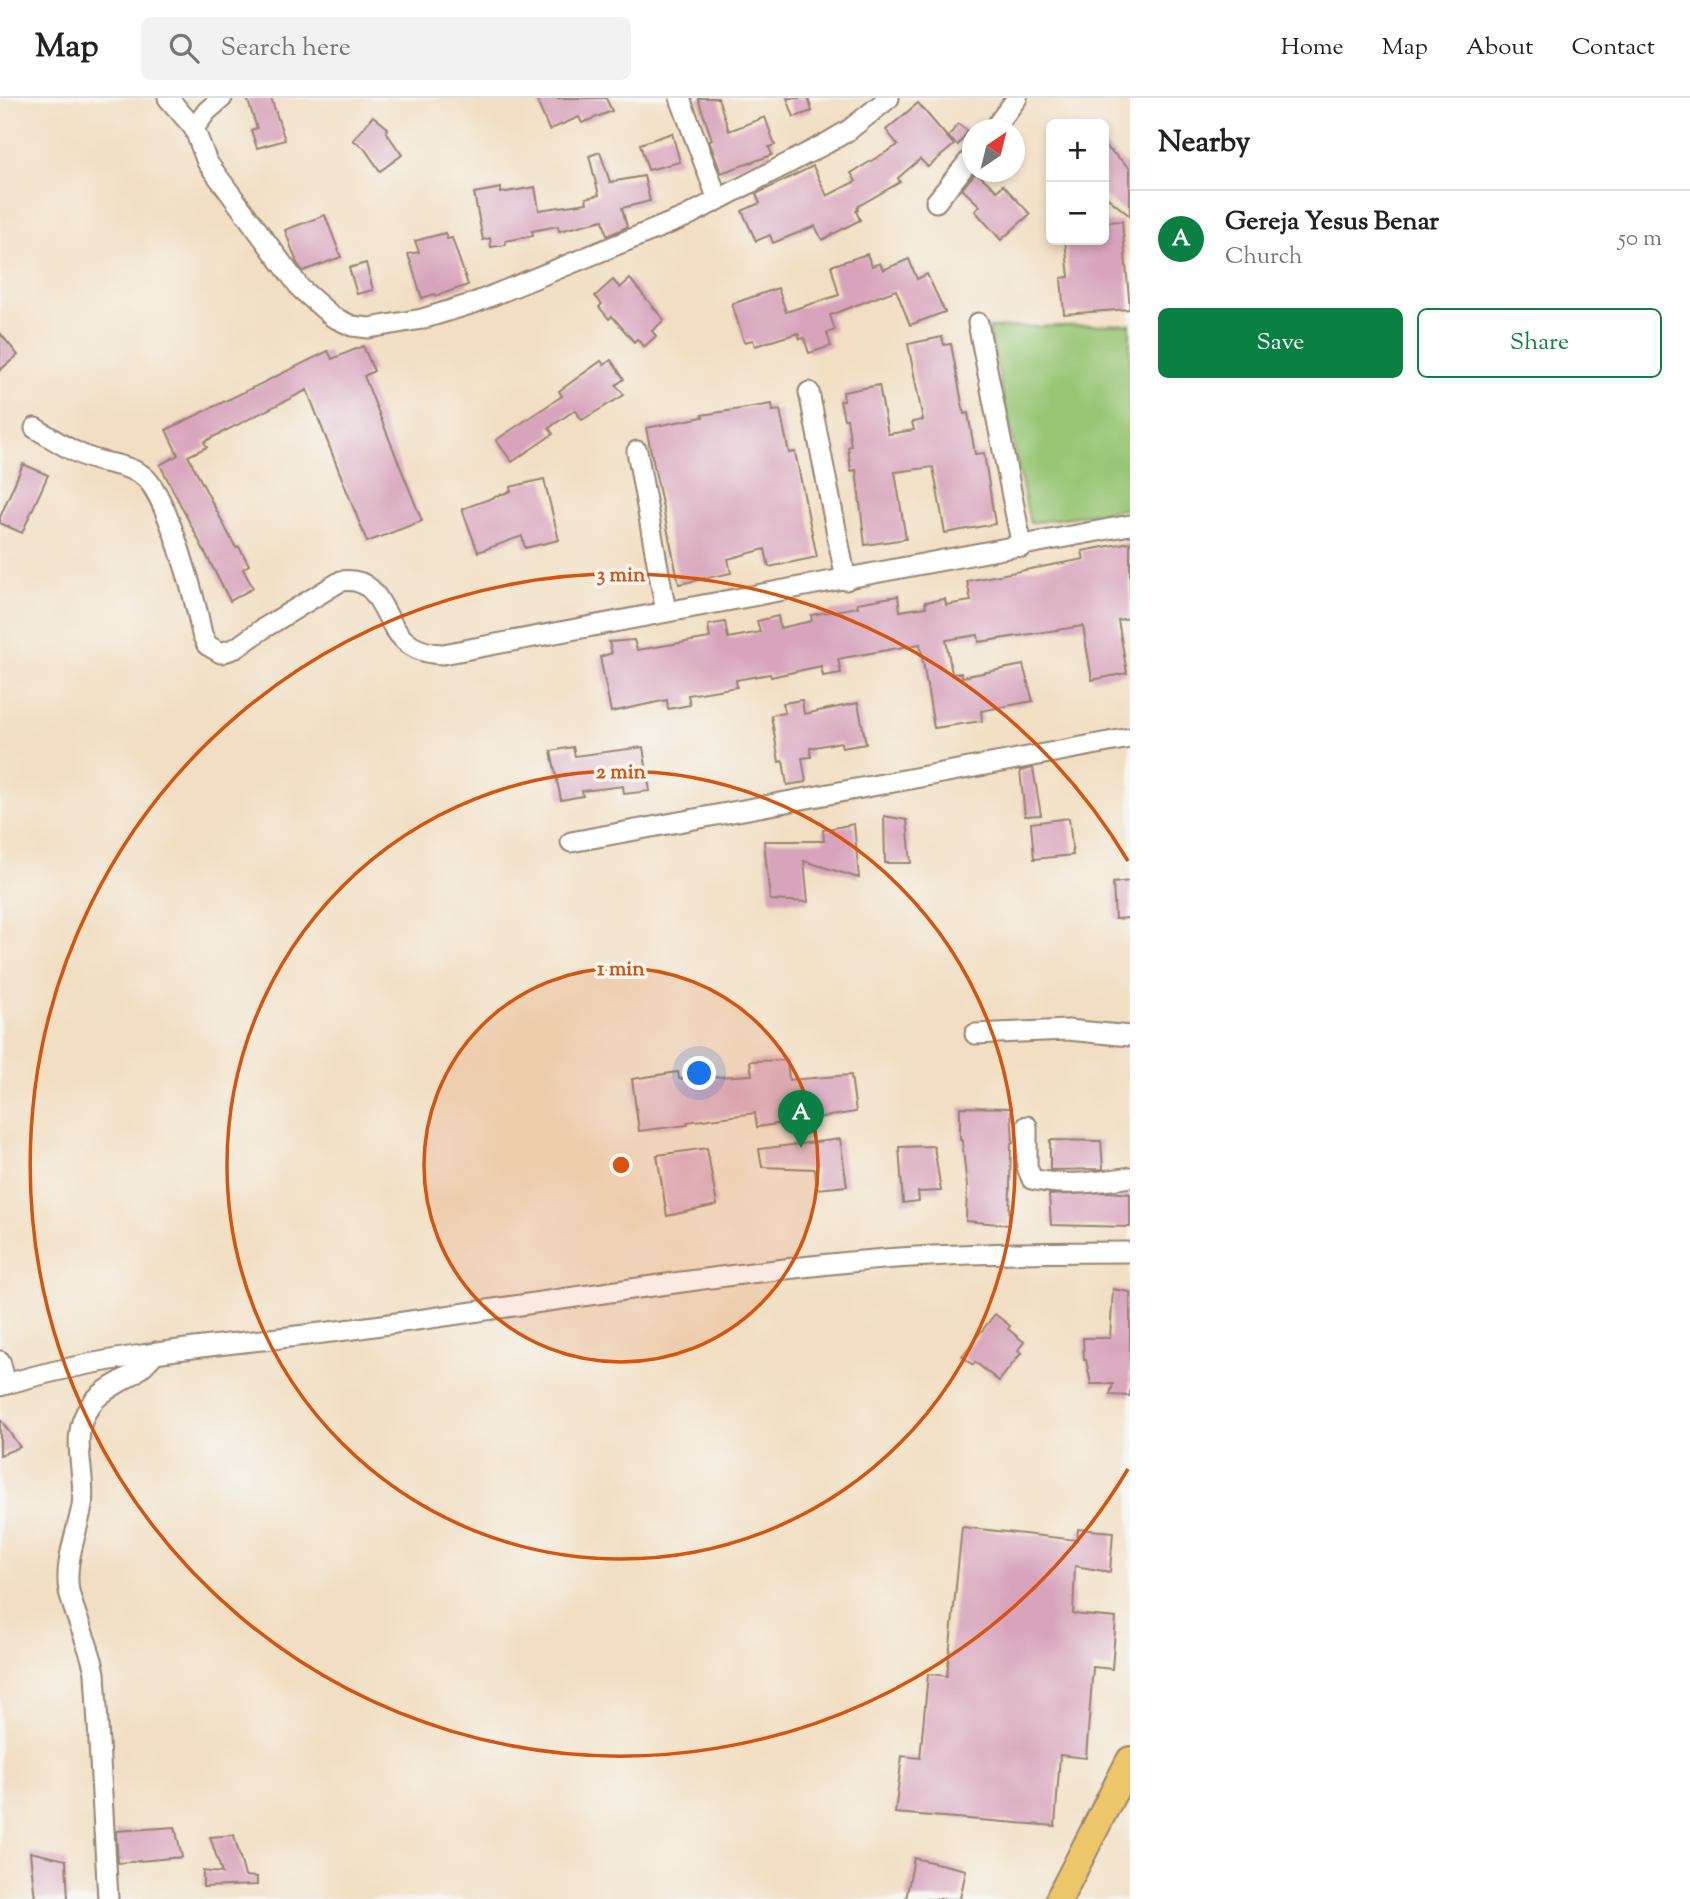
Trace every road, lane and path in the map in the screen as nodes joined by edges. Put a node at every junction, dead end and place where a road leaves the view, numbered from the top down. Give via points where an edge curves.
1 (168, 98) edge
2 (222, 98) edge
3 (680, 98) edge
4 (889, 98) edge
5 (1017, 98) edge
6 (1001, 119) edge
7 (194, 128) junction
8 (962, 170) edge
9 (718, 200) junction
10 (936, 202) dead end
11 (978, 323) dead end
12 (809, 392) dead end
13 (36, 428) dead end
14 (637, 451) dead end
15 (1130, 525) edge
16 (1021, 547) junction
17 (846, 580) junction
18 (666, 612) junction
19 (1130, 738) edge
20 (571, 842) dead end
21 (975, 1034) dead end
22 (1130, 1036) edge
23 (1027, 1126) dead end
24 (1130, 1177) edge
25 (1130, 1252) edge
26 (156, 1352) junction
27 (0, 1361) edge
28 (3, 1385) edge
29 (1130, 1760) edge
30 (108, 1899) edge
31 (1059, 1899) edge

1 - 7 street
2 - 7 street
3 - 9 street
4 - 9 street via 849,130
5 - 6 street
7 - 9 street via 207,162 301,289 333,317 361,327 422,319 474,303
8 - 10 street
11 - 16 street
12 - 17 street
13 - 18 street via 85,457 145,476 173,532 202,634 207,645 221,653 341,581 355,579 376,595 403,641 427,654
14 - 18 street
15 - 16 street
16 - 17 street
17 - 18 street
19 - 20 street
21 - 22 street via 1068,1030
23 - 24 street via 1027,1167 1032,1179 1050,1184
25 - 26 street via 851,1262
26 - 28 street
26 - 30 street via 90,1405 79,1439 82,1504 68,1574 69,1591 95,1673
27 - 28 street
29 - 31 main road

